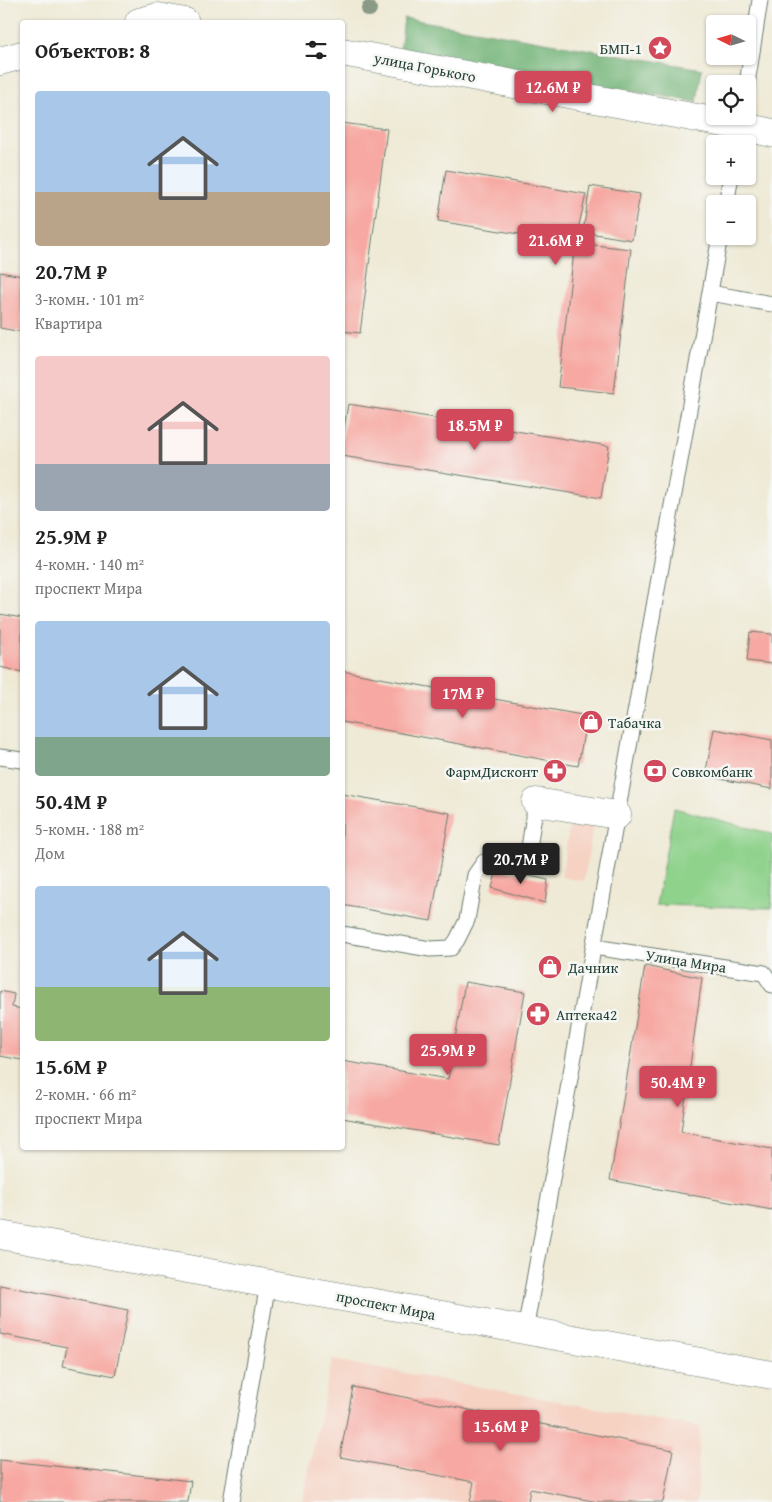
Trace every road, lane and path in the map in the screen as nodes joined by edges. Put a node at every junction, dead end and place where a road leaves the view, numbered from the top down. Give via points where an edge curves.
1 (760, 0) edge
2 (151, 13) edge
3 (177, 20) edge
4 (345, 53) edge
5 (20, 56) edge
6 (0, 61) edge
7 (748, 75) edge
8 (739, 129) edge
9 (772, 133) edge
10 (718, 245) edge
11 (710, 293) junction
12 (772, 304) edge
13 (0, 757) edge
14 (20, 760) edge
15 (536, 802) joint
16 (617, 815) junction
17 (345, 935) edge
18 (594, 947) junction
19 (772, 985) edge
20 (0, 1235) edge
21 (268, 1282) junction
22 (525, 1332) junction
23 (772, 1375) edge
24 (231, 1502) edge

1 - 7 lane
2 - 3 street
4 - 8 street, улица Горького
5 - 6 street
8 - 9 street, улица Горького
10 - 11 lane
11 - 12 lane
11 - 16 lane
13 - 14 lane
15 - 16 street
15 - 17 lane via 529,848 518,859 484,862 475,874 467,920 450,948 430,949
16 - 18 lane
18 - 19 lane, Улица Мира via 764,973
18 - 22 lane
20 - 21 street, проспект Мира
21 - 22 street, проспект Мира
21 - 24 lane
22 - 23 street, проспект Мира

